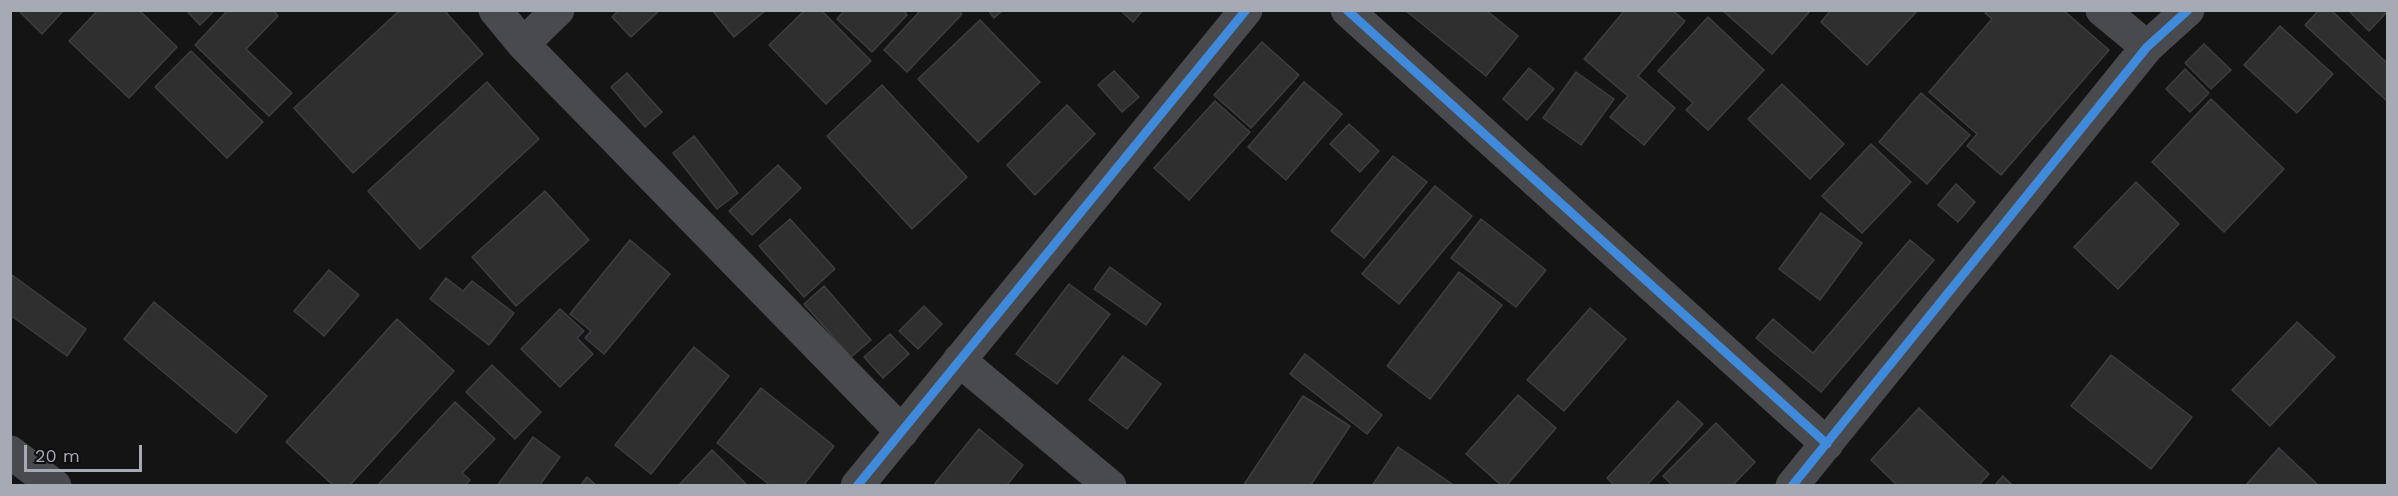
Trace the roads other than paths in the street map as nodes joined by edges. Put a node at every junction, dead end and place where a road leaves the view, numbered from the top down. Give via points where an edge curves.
1 (495, 10) edge
2 (558, 10) edge
3 (1246, 10) edge
4 (1347, 10) edge
5 (2102, 10) edge
6 (2188, 10) edge
7 (523, 44) junction
8 (2147, 46) junction
9 (959, 360) junction
10 (902, 432) junction
11 (1827, 444) junction
12 (10, 452) edge
13 (55, 486) edge
14 (857, 486) edge
15 (1110, 486) edge
16 (1792, 486) edge

1 - 7 street
2 - 7 street
3 - 9 street
4 - 11 street
5 - 8 street
6 - 8 street
7 - 10 street
8 - 11 street
9 - 10 street
9 - 15 street
10 - 14 street
11 - 16 street
12 - 13 street

